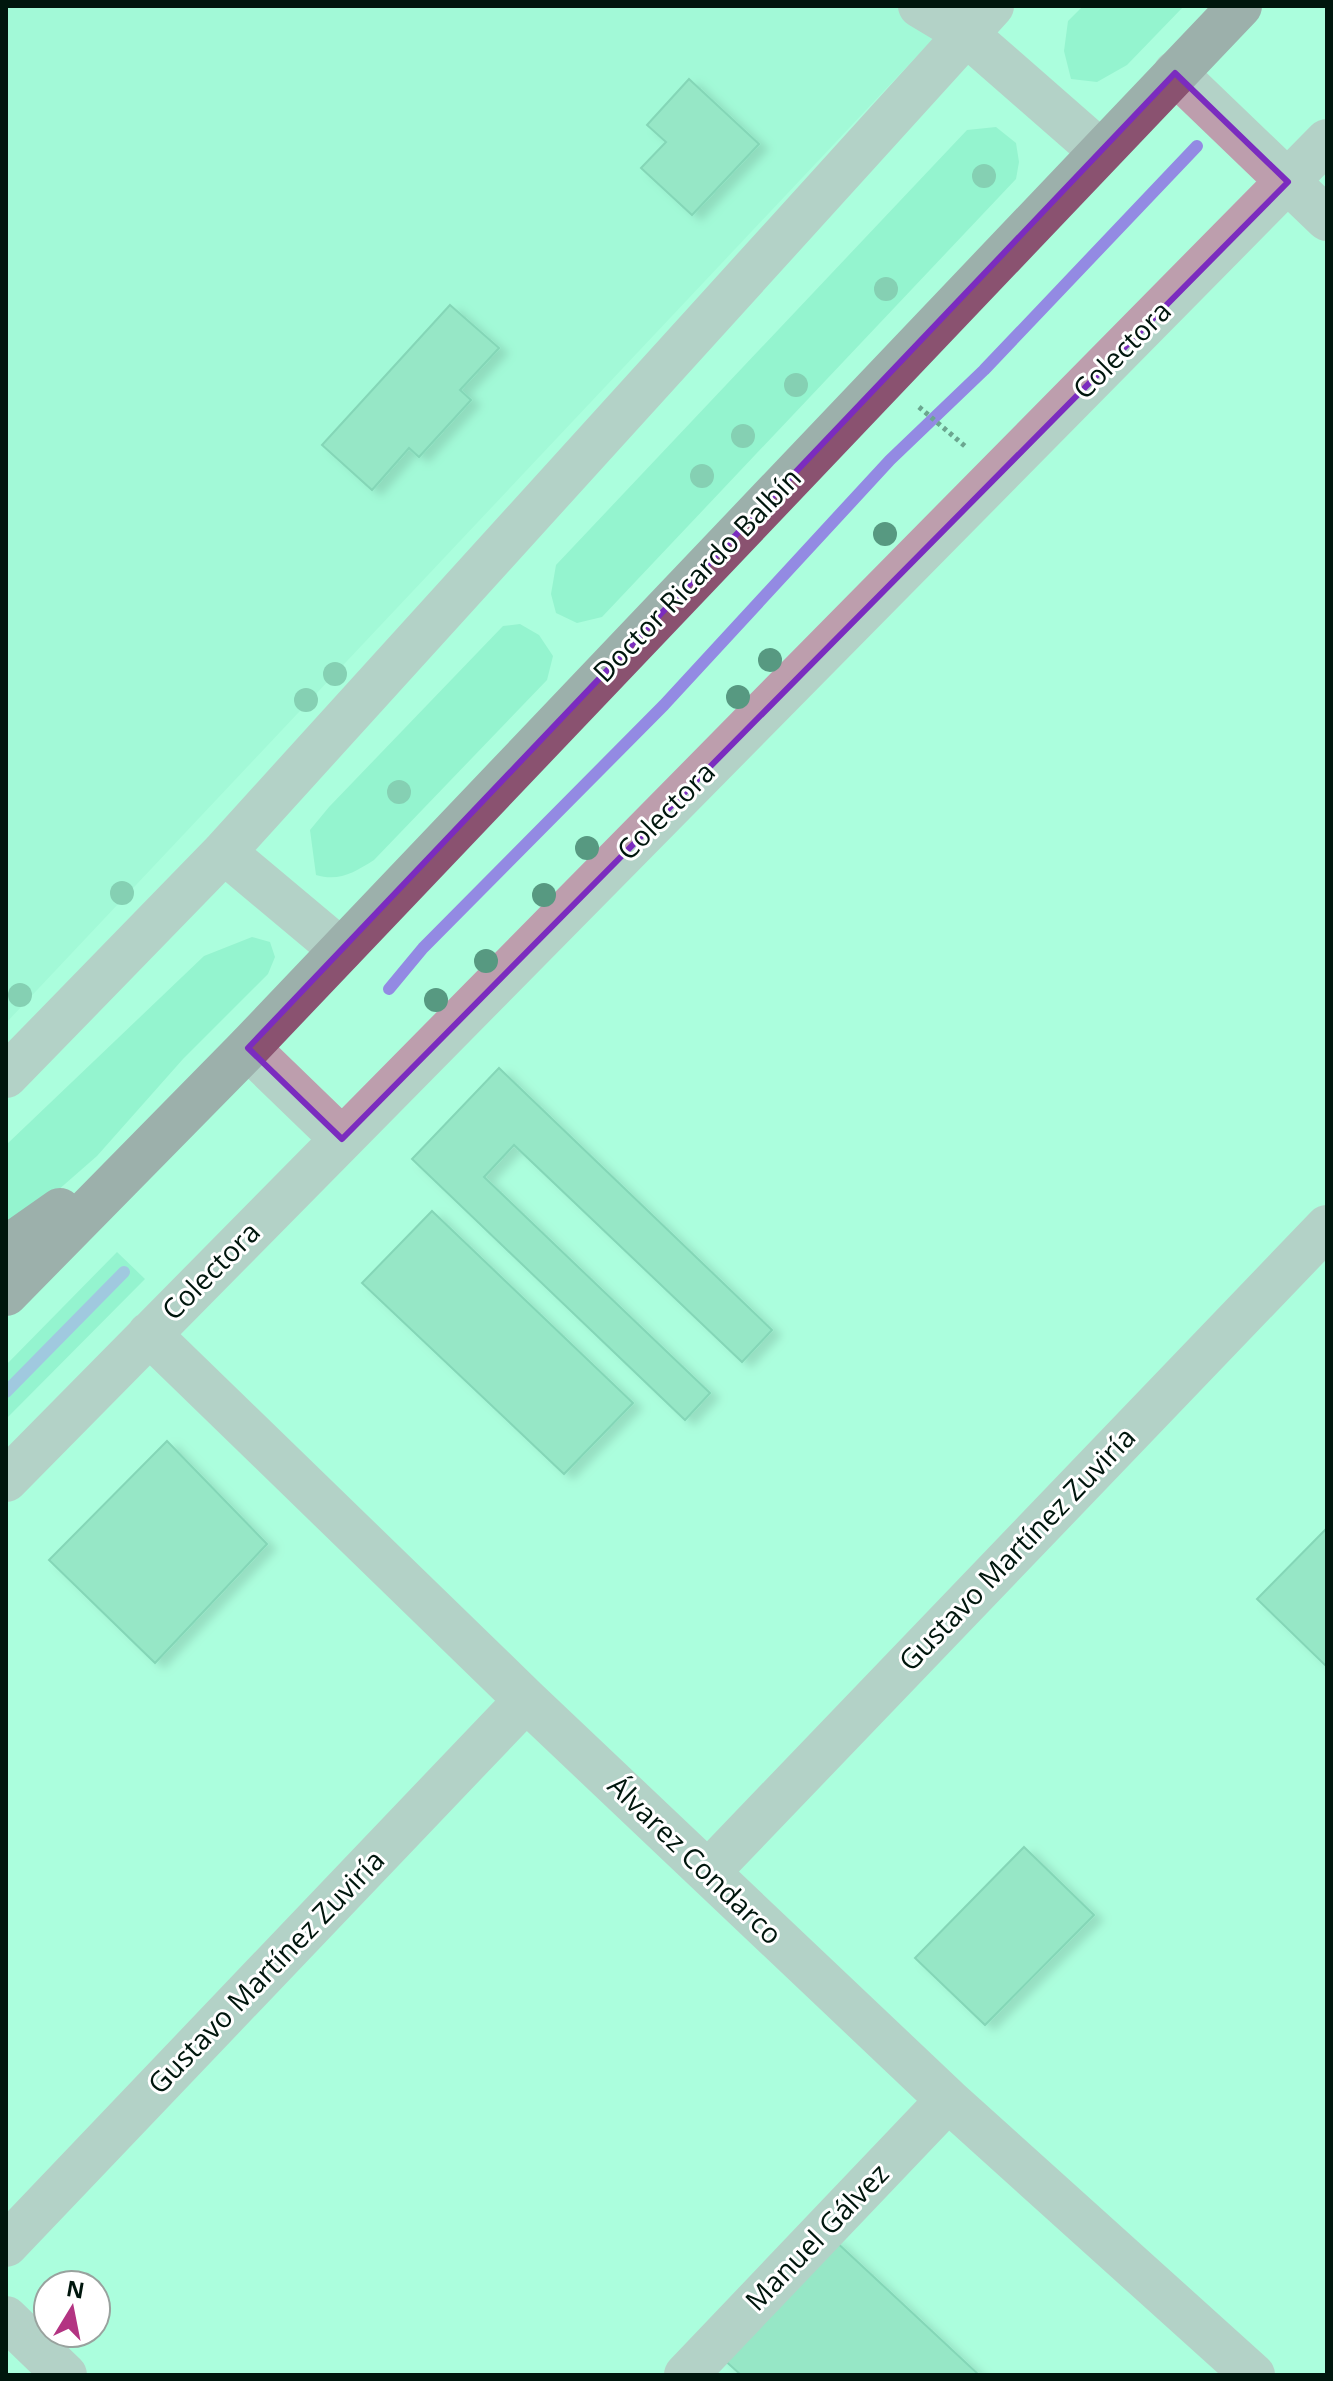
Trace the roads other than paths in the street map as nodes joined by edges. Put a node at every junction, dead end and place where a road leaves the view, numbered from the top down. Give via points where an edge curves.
1 (920, 6) edge
2 (1240, 6) edge
3 (978, 20) edge
4 (1175, 73) junction
5 (1327, 141) edge
6 (1100, 151) junction
7 (1288, 182) junction
8 (1327, 219) edge
9 (224, 852) junction
10 (341, 950) junction
11 (248, 1048) junction
12 (6, 1076) edge
13 (342, 1139) junction
14 (153, 1143) junction
15 (1327, 1227) edge
16 (6, 1248) edge
17 (6, 1294) edge
18 (149, 1334) junction
19 (6, 1480) edge
20 (526, 1700) junction
21 (708, 1872) junction
22 (948, 2100) junction
23 (6, 2245) edge
24 (6, 2318) edge
25 (65, 2375) edge
26 (686, 2375) edge
27 (1253, 2375) edge

1 - 3 street
2 - 4 highway, Doctor Ricardo Balbín
3 - 6 street
3 - 9 street
4 - 6 highway, Doctor Ricardo Balbín
4 - 7 street
5 - 7 street, Colectora
6 - 10 highway, Doctor Ricardo Balbín
7 - 8 street
7 - 13 street, Colectora
9 - 10 street
9 - 12 street
10 - 11 highway, Doctor Ricardo Balbín
11 - 13 street
11 - 14 highway, Doctor Ricardo Balbín
13 - 18 street, Colectora
14 - 16 highway
14 - 17 highway
15 - 21 street, Gustavo Martínez Zuviría
18 - 19 street, Colectora
18 - 20 street, Álvarez Condarco
20 - 21 street, Álvarez Condarco
20 - 23 street, Gustavo Martínez Zuviría
21 - 22 street, Álvarez Condarco
22 - 26 street, Manuel Gálvez
22 - 27 street, Álvarez Condarco
24 - 25 street

